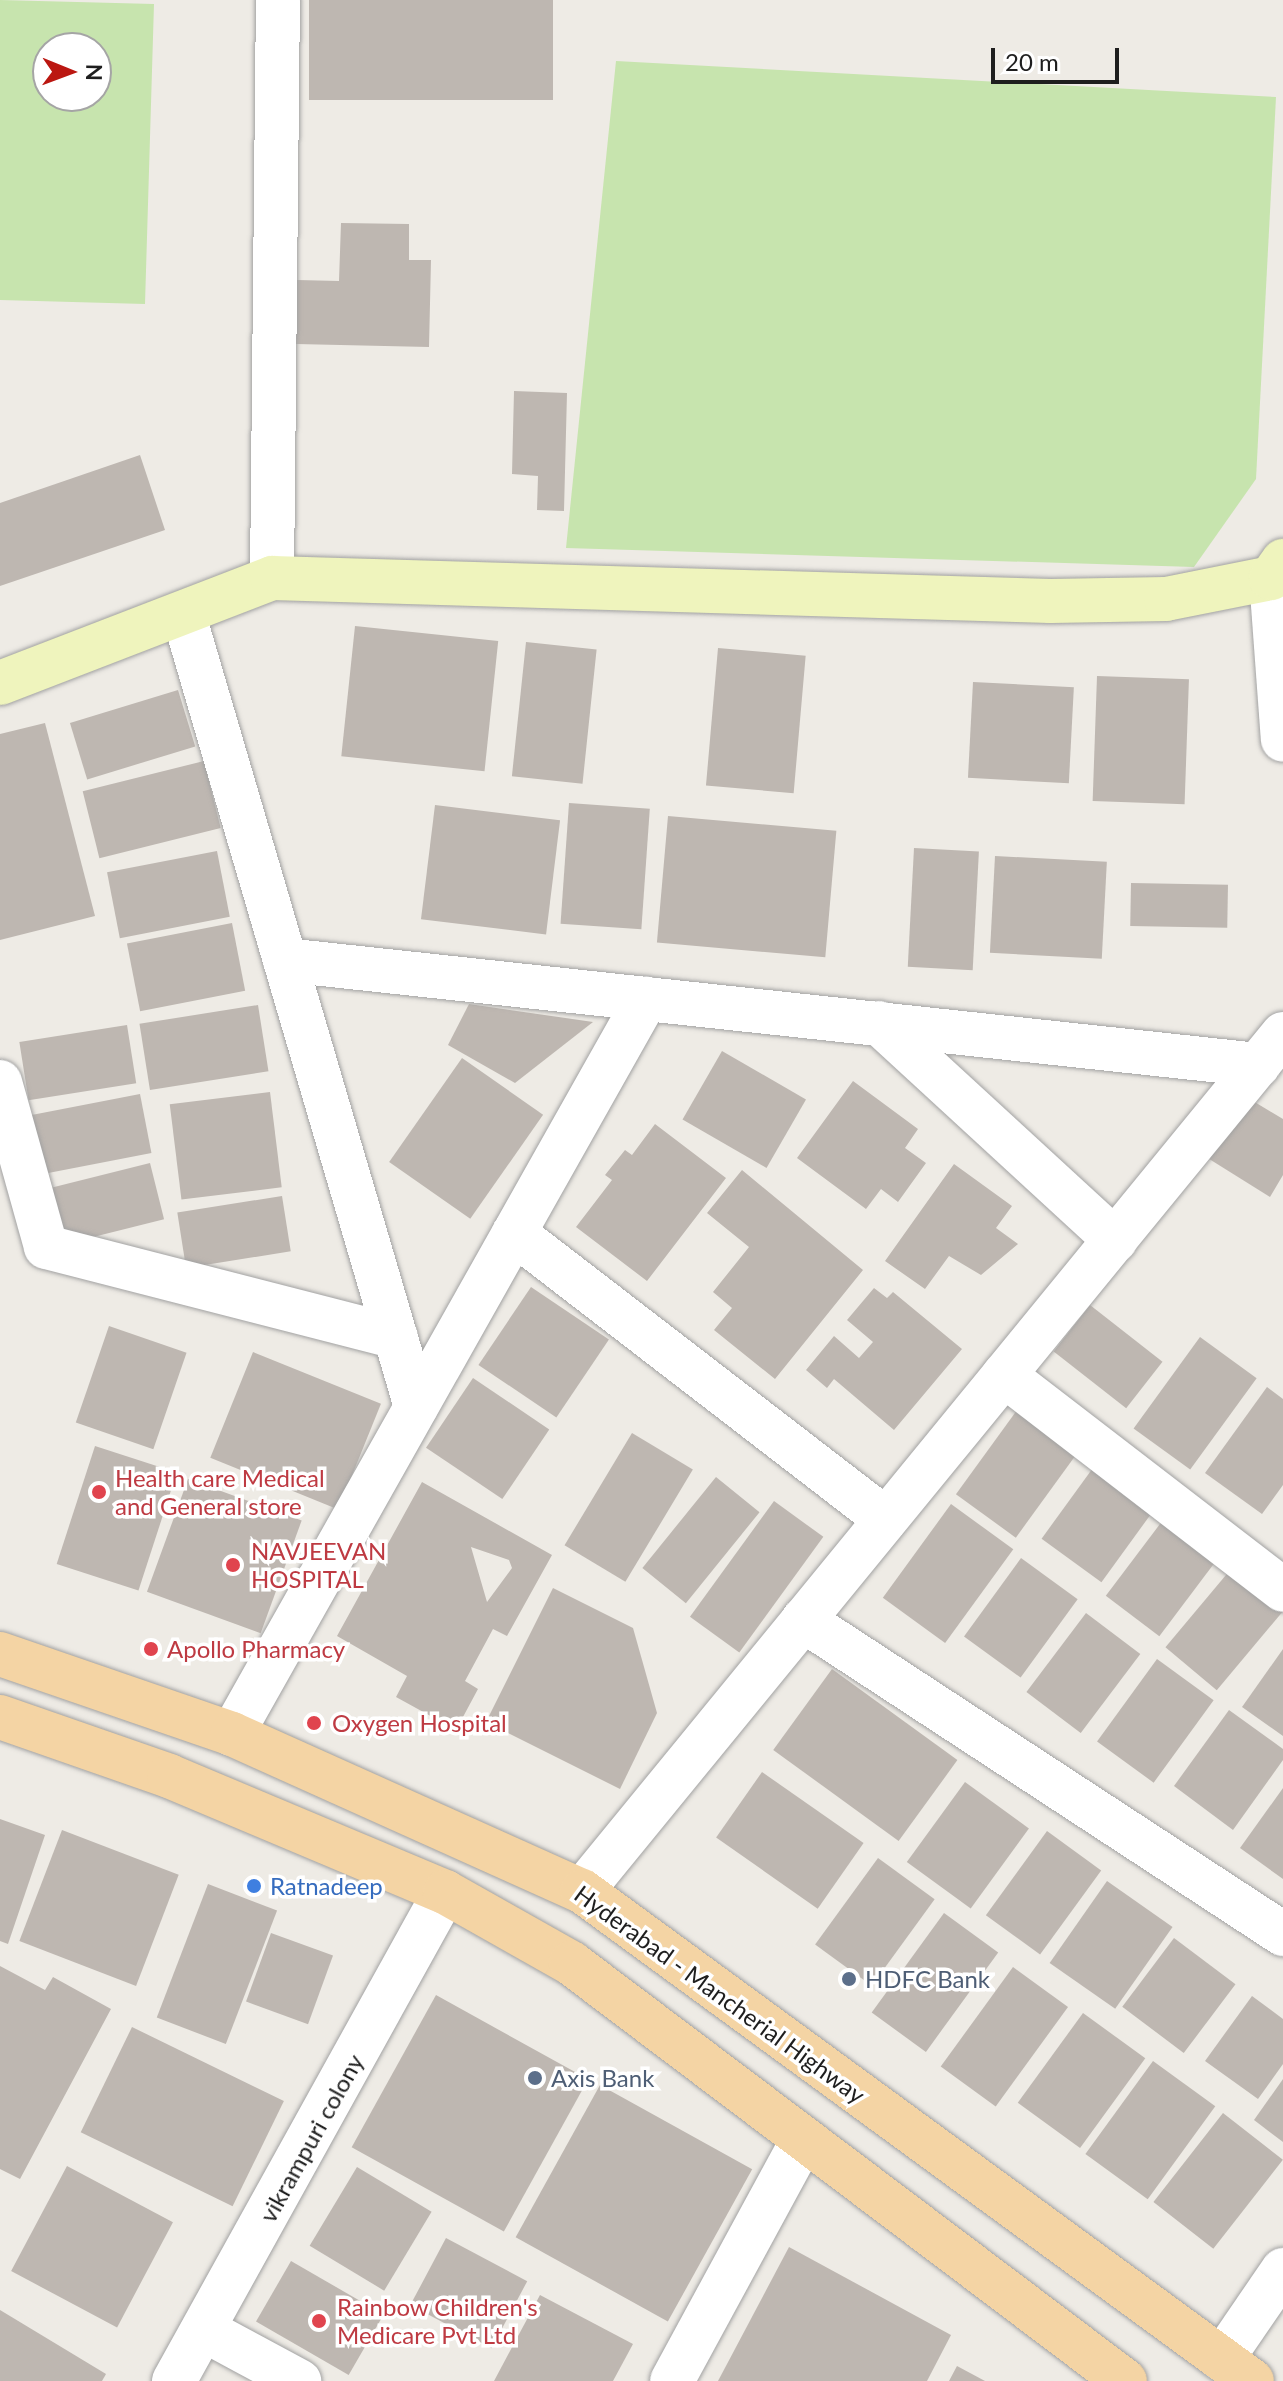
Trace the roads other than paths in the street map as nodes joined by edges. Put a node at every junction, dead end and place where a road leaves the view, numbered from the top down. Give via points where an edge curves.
1 (278, 0) edge
2 (1277, 570) edge
3 (272, 578) junction
4 (184, 616) junction
5 (0, 683) edge
6 (1283, 740) edge
7 (285, 960) junction
8 (646, 999) junction
9 (879, 1023) junction
10 (1270, 1050) edge
11 (0, 1082) edge
12 (514, 1233) junction
13 (1115, 1240) junction
14 (396, 1337) junction
15 (1004, 1375) junction
16 (416, 1407) junction
17 (886, 1519) junction
18 (1283, 1590) edge
19 (803, 1620) junction
20 (0, 1654) edge
21 (0, 1717) edge
22 (232, 1734) junction
23 (582, 1891) junction
24 (445, 1892) junction
25 (1283, 1934) edge
26 (803, 2140) junction
27 (1283, 2270) edge
28 (206, 2331) junction
29 (1237, 2370) edge
30 (174, 2381) edge
31 (299, 2381) edge
32 (672, 2381) edge
33 (1125, 2381) edge

1 - 3 street
2 - 3 street via 1166,599 1051,601
2 - 6 street
3 - 4 street
4 - 5 street
4 - 7 street
7 - 8 street
7 - 14 street
8 - 9 street
8 - 12 street
9 - 10 street
9 - 13 street
10 - 13 street
11 - 14 street via 46,1247
12 - 16 street
12 - 17 street
13 - 15 street
14 - 16 street
15 - 17 street
15 - 18 street
16 - 22 street
17 - 19 street
19 - 23 street
19 - 25 street
20 - 22 main road, Hyderabad - Mancherial Highway
21 - 24 main road via 169,1776
22 - 23 main road, Hyderabad - Mancherial Highway
23 - 29 main road, Hyderabad - Mancherial Highway
24 - 26 main road via 571,1963
24 - 28 street, vikrampuri colony
26 - 32 street
26 - 33 main road
27 - 29 street
28 - 30 street, vikrampuri colony
28 - 31 street

